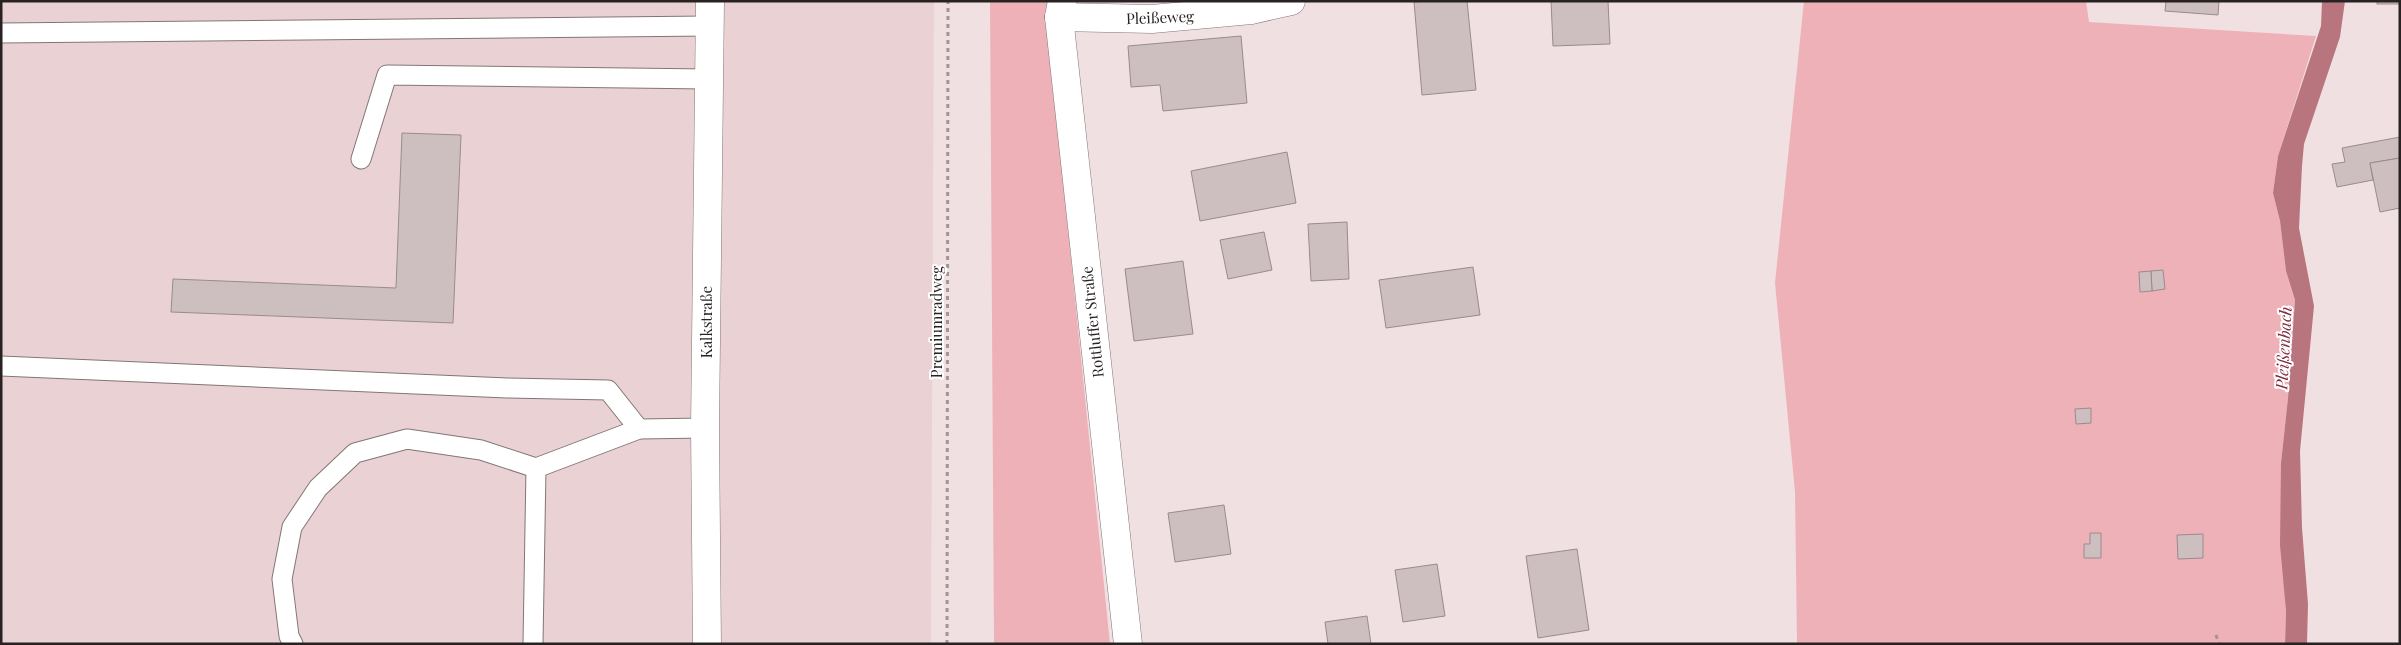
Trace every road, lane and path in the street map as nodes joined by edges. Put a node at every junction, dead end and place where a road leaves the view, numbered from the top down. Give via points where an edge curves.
1 (948, 1) edge
2 (1290, 1) edge
3 (1060, 9) edge
4 (710, 14) edge
5 (1, 33) edge
6 (708, 79) junction
7 (361, 159) dead end
8 (1, 366) edge
9 (706, 428) junction
10 (639, 429) junction
11 (536, 468) junction
12 (2216, 635) dead end
13 (293, 644) edge
14 (533, 644) edge
15 (707, 644) edge
16 (947, 644) edge
17 (1128, 644) edge
18 (2219, 644) edge

1 - 16 path, Premiumradweg
2 - 3 street, Pleißeweg via 1251,10 1152,19
3 - 17 street, Rottluffer Straße
4 - 5 lane
4 - 6 street, Kalkstraße
6 - 7 lane via 387,75
6 - 9 street, Kalkstraße
8 - 10 lane via 608,390
9 - 10 lane
9 - 15 street, Kalkstraße
10 - 11 lane
11 - 13 lane via 481,450 407,439 355,453 318,488 292,527 282,579 289,636
11 - 14 lane
12 - 18 path

